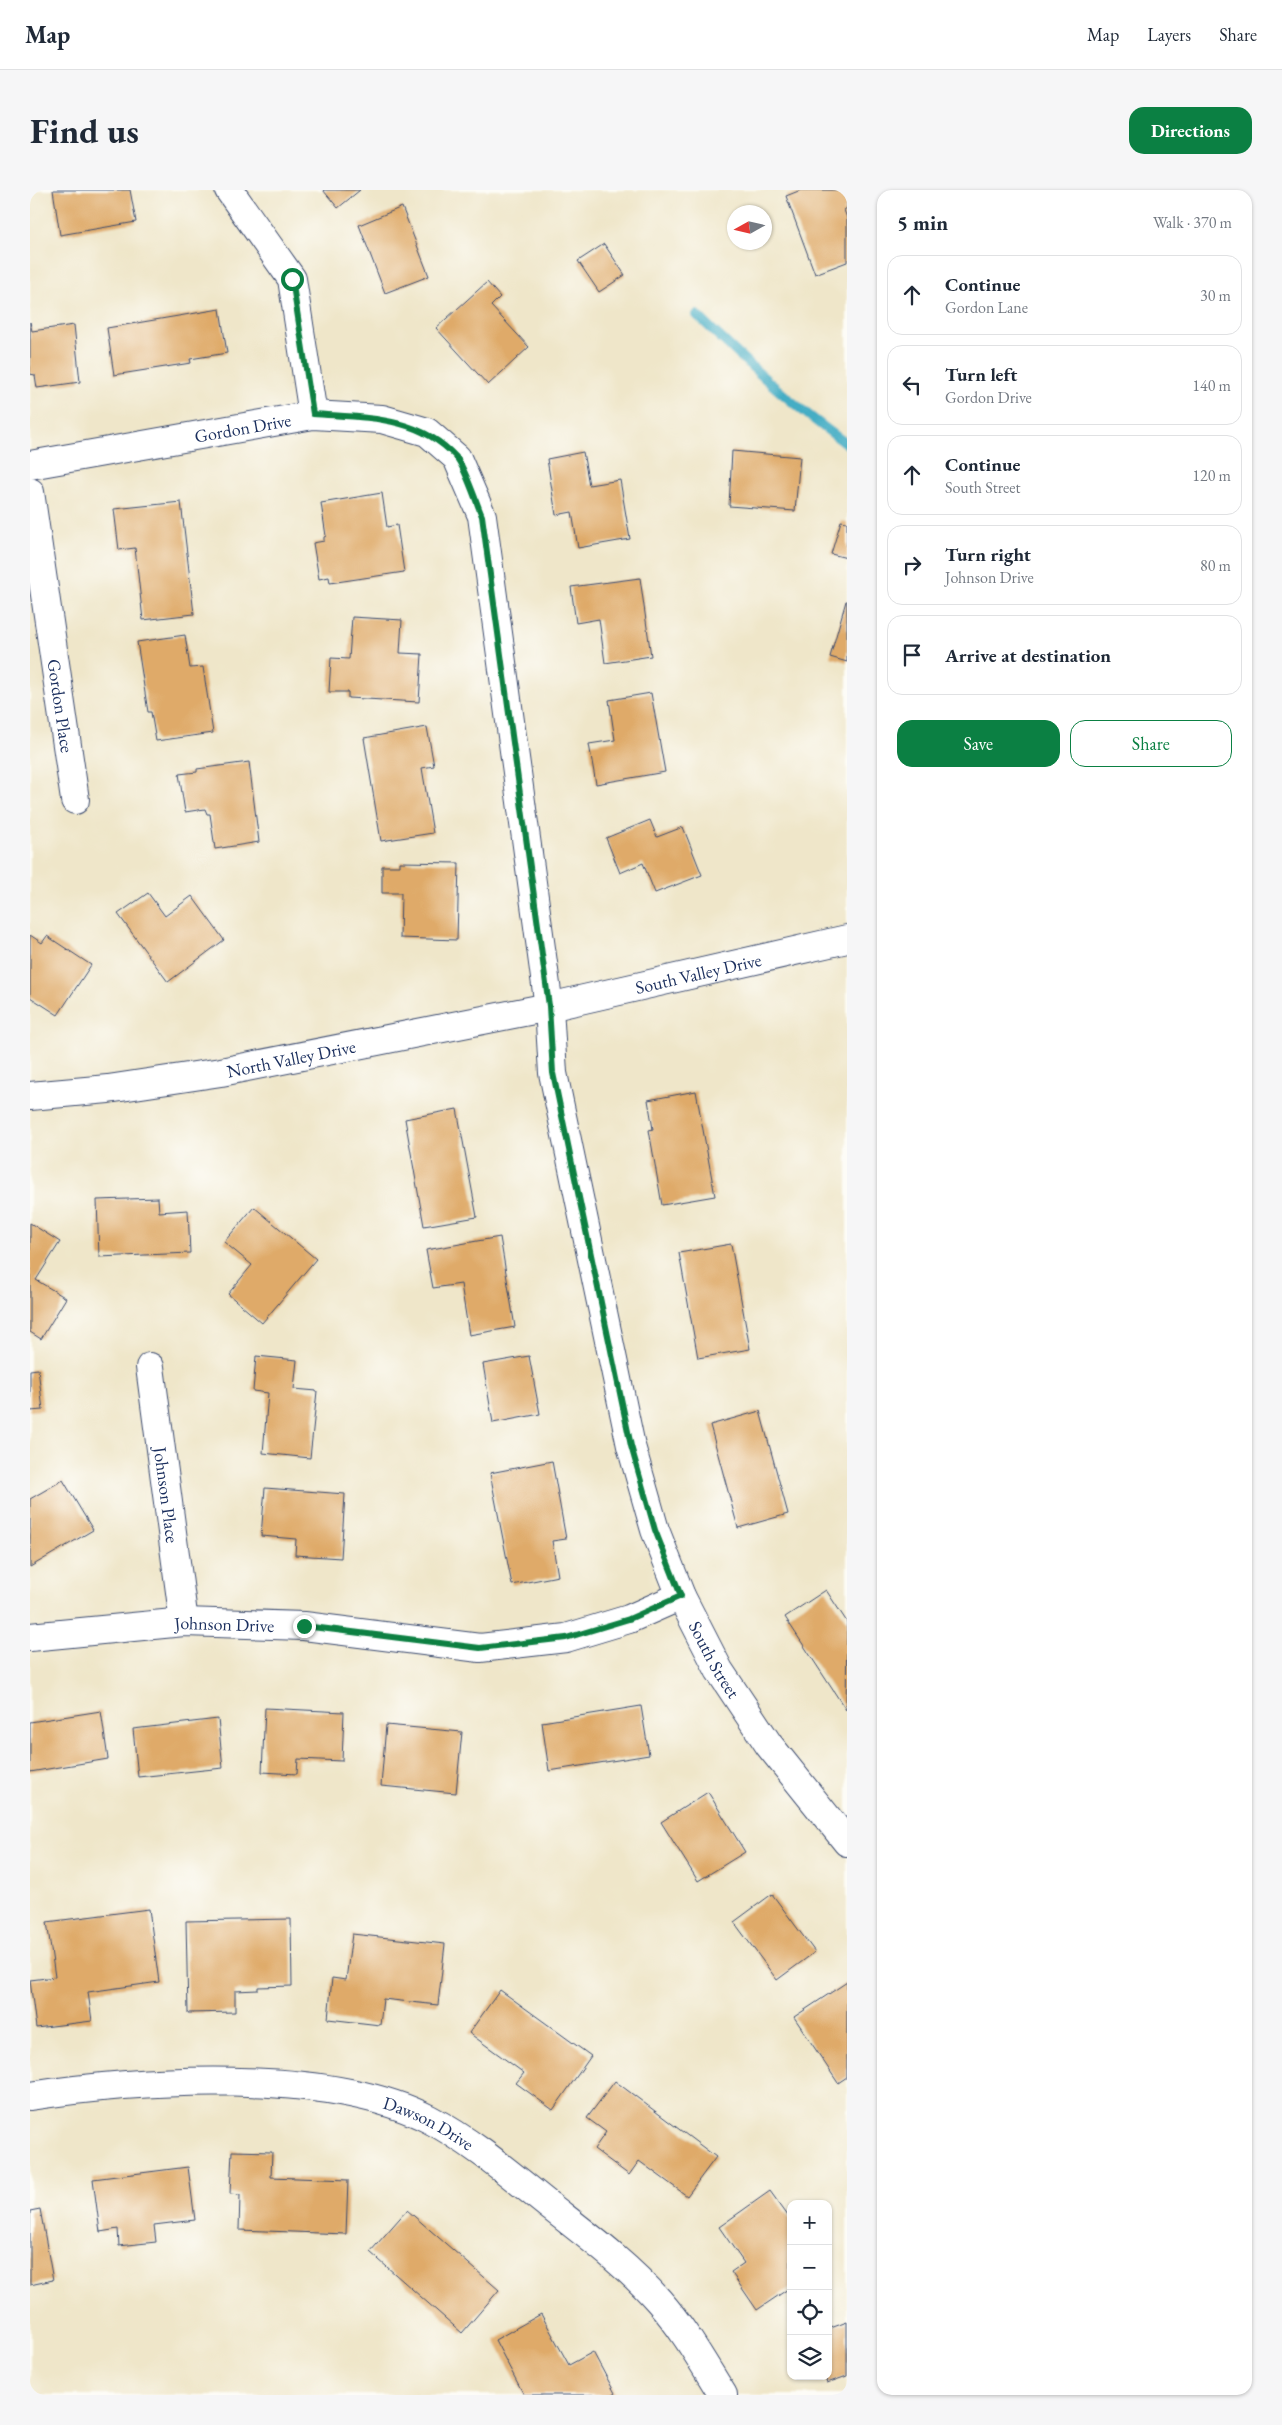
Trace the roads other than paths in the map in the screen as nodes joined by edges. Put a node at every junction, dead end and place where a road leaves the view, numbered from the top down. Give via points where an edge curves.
1 (229, 190) edge
2 (313, 414) junction
3 (30, 465) edge
4 (30, 492) edge
5 (75, 800) dead end
6 (847, 939) edge
7 (549, 1006) junction
8 (30, 1096) edge
9 (150, 1367) dead end
10 (681, 1596) junction
11 (184, 1622) junction
12 (30, 1637) edge
13 (847, 1842) edge
14 (30, 2096) edge
15 (723, 2395) edge

1 - 2 street via 292,279
2 - 3 street, Gordon Drive
2 - 7 street, Gordon Drive via 382,419 427,432 457,458 482,516
4 - 5 street, Gordon Place
6 - 7 street, South Valley Drive
7 - 8 street, North Valley Drive via 221,1072
7 - 10 street, South Street via 553,1073 631,1446 652,1522
9 - 11 street, Johnson Place
10 - 11 street, Johnson Drive via 629,1619 566,1638 480,1648 304,1626
10 - 13 street, South Street via 719,1670 746,1711
11 - 12 street, Johnson Drive
14 - 15 street, Dawson Drive via 161,2083 267,2084 344,2093 427,2118 484,2153 596,2242 639,2281 660,2302

